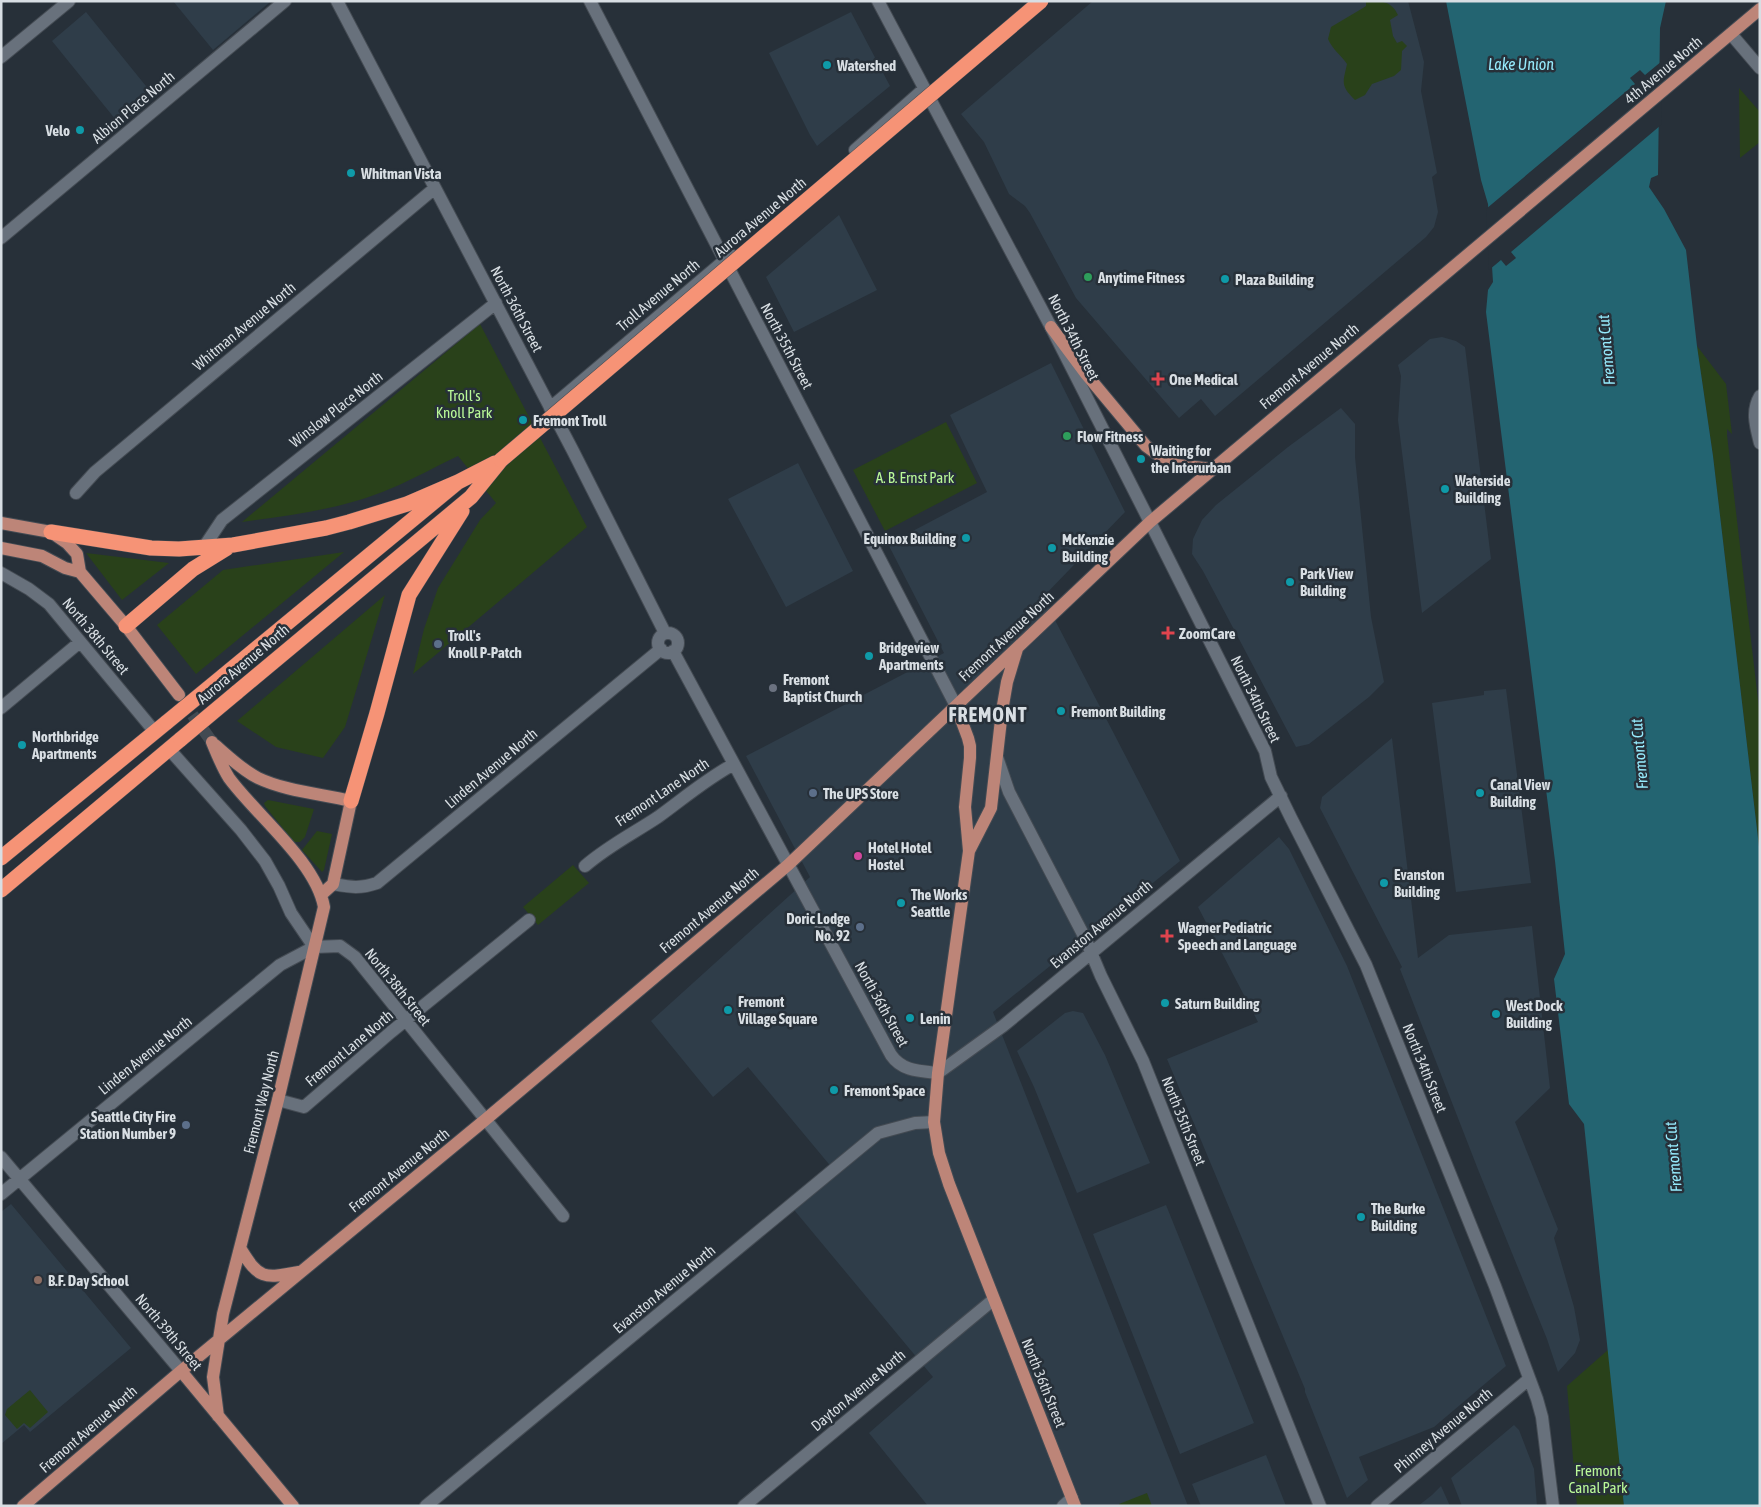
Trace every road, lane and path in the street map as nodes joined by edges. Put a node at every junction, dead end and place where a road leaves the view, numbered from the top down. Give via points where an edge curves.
1 (69, 1) edge
2 (285, 1) edge
3 (338, 1) edge
4 (590, 1) edge
5 (878, 1) edge
6 (1041, 1) edge
7 (1760, 9) edge
8 (1731, 34) junction
9 (1, 57) edge
10 (1760, 68) edge
11 (924, 89) junction
12 (436, 188) junction
13 (1, 238) edge
14 (724, 260) junction
15 (1445, 273) joint
16 (496, 303) junction
17 (1051, 327) junction
18 (1760, 396) edge
19 (550, 408) junction
20 (1760, 443) edge
21 (501, 460) junction
22 (1208, 473) junction
23 (458, 482) junction
24 (76, 493) dead end
25 (471, 498) junction
26 (1150, 522) junction
27 (1, 523) edge
28 (51, 532) junction
29 (233, 545) junction
30 (1, 548) edge
31 (204, 548) junction
32 (80, 572) junction
33 (1, 573) edge
34 (126, 626) junction
35 (665, 633) junction
36 (80, 642) junction
37 (1017, 649) junction
38 (667, 650) junction
39 (178, 696) tunnel mouth
40 (956, 706) junction
41 (1, 708) edge
42 (154, 732) junction
43 (175, 744) junction
44 (997, 757) junction
45 (734, 764) junction
46 (1281, 796) junction
47 (351, 800) junction
48 (969, 851) junction
49 (1, 858) edge
50 (788, 865) junction
51 (585, 866) dead end
52 (333, 884) junction
53 (1, 890) edge
54 (322, 894) junction
55 (529, 920) dead end
56 (314, 947) junction
57 (1091, 954) junction
58 (405, 1021) junction
59 (938, 1073) junction
60 (278, 1100) junction
61 (485, 1120) junction
62 (934, 1122) junction
63 (1, 1157) edge
64 (19, 1179) junction
65 (1, 1194) edge
66 (563, 1216) dead end
67 (240, 1248) junction
68 (302, 1272) junction
69 (993, 1300) junction
70 (218, 1340) junction
71 (181, 1371) junction
72 (1529, 1379) junction
73 (218, 1416) junction
74 (1070, 1503) edge
75 (23, 1506) edge
76 (293, 1506) edge
77 (426, 1506) edge
78 (744, 1506) edge
79 (1320, 1506) edge
80 (1377, 1506) edge
81 (1553, 1506) edge

1 - 9 street
2 - 13 street, Albion Place North
3 - 12 street, North 36th Street
4 - 14 street, North 35th Street
5 - 11 street, North 34th Street
6 - 21 highway, Aurora Avenue North, bridge
7 - 8 main road, 4th Avenue North
8 - 10 street
8 - 15 main road, 4th Avenue North
11 - 14 street, Troll Avenue North
11 - 17 street, North 34th Street
12 - 16 street, North 36th Street
12 - 24 street, Whitman Avenue North via 95,472
14 - 19 street, Troll Avenue North
14 - 40 street, North 35th Street
15 - 22 main road, Fremont Avenue North
16 - 19 street, North 36th Street
16 - 31 street, Winslow Place North via 222,520
17 - 22 main road via 1146,446 1168,462 1193,466
17 - 26 street, North 34th Street
18 - 20 street via 1754,421
19 - 35 street, North 36th Street
21 - 23 highway, Aurora Avenue North
21 - 25 highway, Aurora Avenue North
22 - 26 main road, Fremont Avenue North
23 - 29 highway via 407,504 349,522
23 - 42 highway, Aurora Avenue North, bridge
25 - 43 highway, Aurora Avenue North, bridge
25 - 47 highway via 409,594
26 - 37 main road, Fremont Avenue North
26 - 46 street, North 34th Street via 1265,751 1271,776
27 - 28 main road
28 - 31 highway via 151,548
28 - 32 main road, North 38th Street via 77,554
29 - 31 highway
29 - 34 highway via 193,569
30 - 32 main road via 42,556
32 - 34 main road, North 38th Street
33 - 36 street, North 38th Street via 49,604
34 - 39 main road, North 38th Street
35 - 38 street via 659,638 658,645
35 - 38 street via 673,634 678,645
36 - 41 street
36 - 42 street, North 38th Street
37 - 40 main road, Fremont Avenue North
37 - 44 main road via 1006,692
38 - 45 street, North 36th Street
38 - 52 street, Linden Avenue North via 377,883 356,888
40 - 48 main road via 970,746 965,808
40 - 50 main road, Fremont Avenue North
42 - 49 highway, Aurora Avenue North
43 - 53 highway, Aurora Avenue North
43 - 56 street via 265,861 291,913
44 - 48 main road via 991,808
44 - 57 street, North 35th Street via 1009,792
45 - 50 street, North 36th Street
45 - 51 street, Fremont Lane North
46 - 57 street, Evanston Avenue North
46 - 72 street, North 34th Street via 1366,964
47 - 52 main road
47 - 54 main road via 259,778 243,769 212,742 227,775 292,850
48 - 59 main road
50 - 59 street, North 36th Street via 895,1060 904,1068
50 - 61 main road, Fremont Avenue North
52 - 54 main road
54 - 56 main road, Fremont Way North via 324,907
55 - 58 street, Fremont Lane North
56 - 58 street, North 38th Street via 340,946 354,957
56 - 60 main road, Fremont Way North
56 - 64 street, Linden Avenue North via 280,964
57 - 59 street, Evanston Avenue North via 1003,1026
57 - 79 street, North 35th Street via 1142,1061
58 - 60 street, Fremont Lane North via 304,1107
58 - 61 street, North 38th Street
59 - 62 main road, North 36th Street
60 - 67 main road, Fremont Way North
61 - 66 street, North 38th Street
61 - 68 main road, Fremont Avenue North
62 - 69 main road, North 36th Street via 943,1168
62 - 77 street, Evanston Avenue North via 915,1123 878,1133
63 - 64 street, North 39th Street
64 - 65 street, Linden Avenue North
64 - 71 street, North 39th Street
67 - 68 main road via 252,1268 260,1273 275,1276
67 - 70 main road, Fremont Way North
68 - 70 main road, Fremont Avenue North
69 - 74 main road, North 36th Street
69 - 78 street, Dayton Avenue North
70 - 71 main road, Fremont Avenue North
70 - 73 main road, Fremont Way North via 213,1377
71 - 73 main road, North 39th Street
71 - 75 main road, Fremont Avenue North
72 - 80 street, Phinney Avenue North
72 - 81 street, North 34th Street via 1542,1416
73 - 76 main road, North 39th Street

